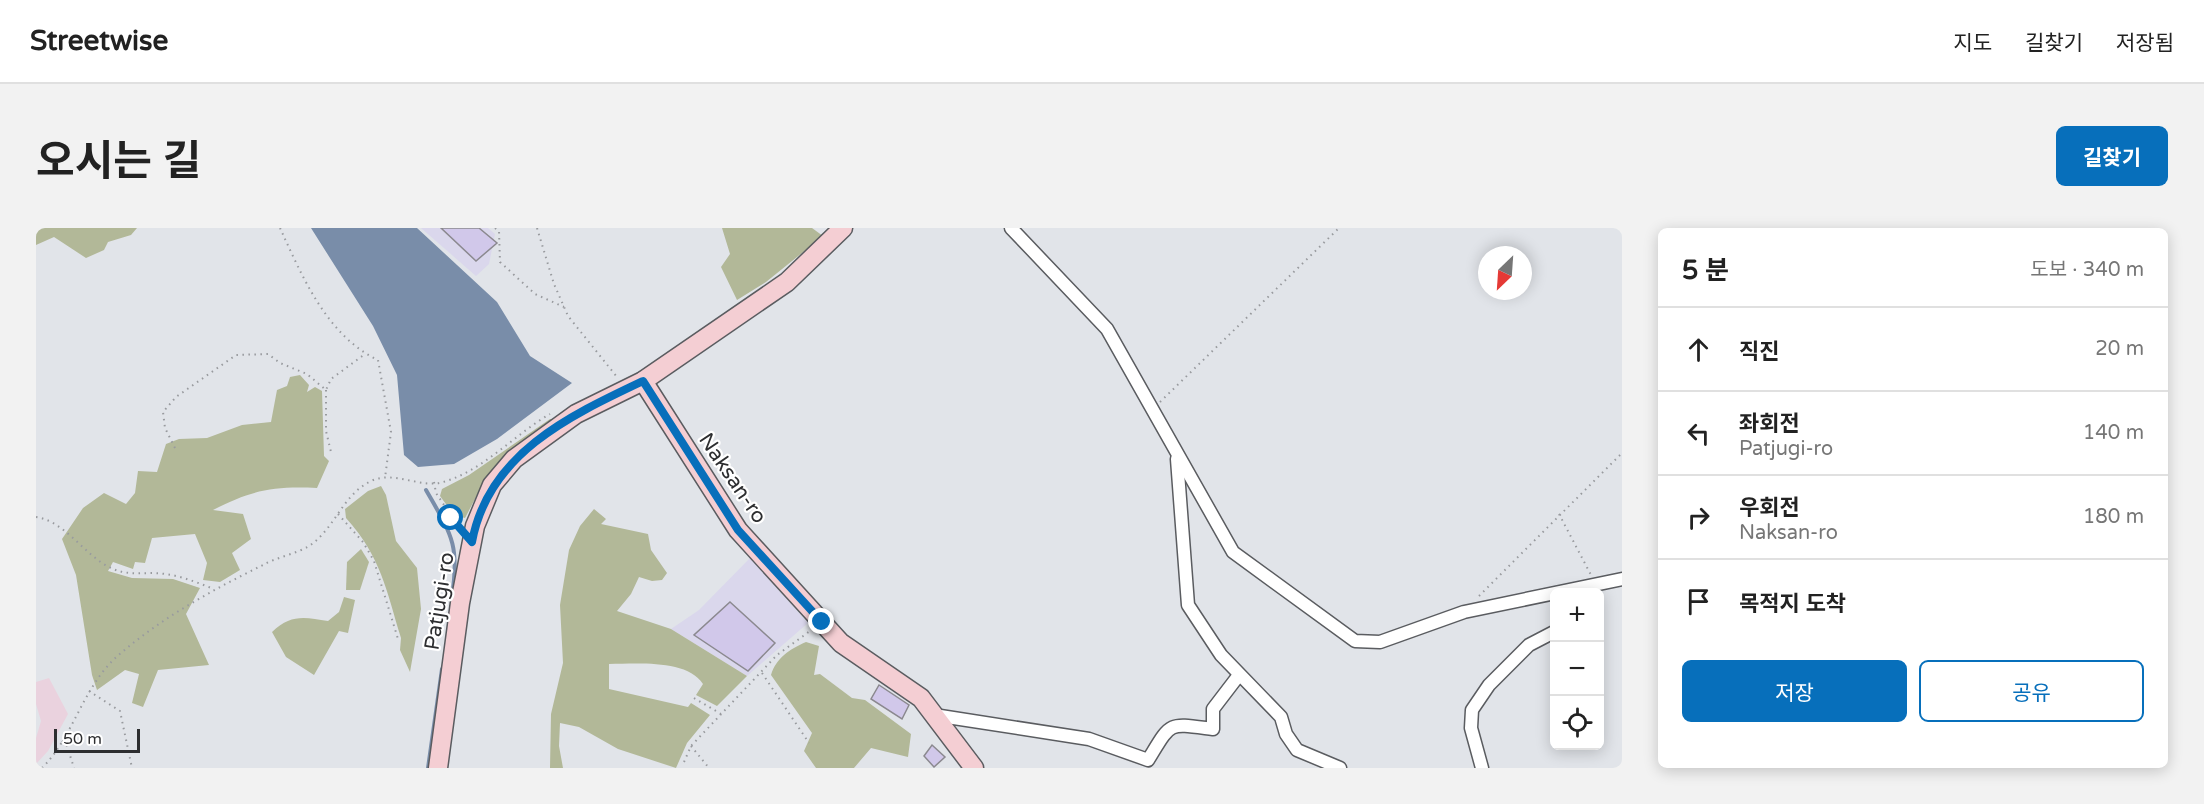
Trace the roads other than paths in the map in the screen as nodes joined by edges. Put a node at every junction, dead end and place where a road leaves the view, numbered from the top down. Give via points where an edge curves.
1 (843, 228) edge
2 (1011, 228) edge
3 (643, 381) junction
4 (1177, 453) junction
5 (1622, 579) edge
6 (1593, 588) edge
7 (1550, 596) edge
8 (1550, 634) edge
9 (1239, 675) junction
10 (934, 715) junction
11 (1147, 764) edge
12 (438, 768) edge
13 (974, 768) edge
14 (1340, 768) edge
15 (1482, 768) edge

1 - 3 street via 787,282
2 - 4 street via 1107,328
3 - 10 street, Naksan-ro via 738,530 841,643 921,698
3 - 12 street, Patjugi-ro via 576,414 513,459 492,485 475,526 460,603
4 - 7 street via 1233,552 1355,640 1380,642 1464,612
4 - 9 street via 1188,605
5 - 6 street
8 - 15 street via 1529,645 1489,685 1472,710 1471,728
9 - 11 street via 1213,709 1213,729 1177,724 1167,728
9 - 14 street via 1281,717 1297,750
10 - 11 street via 1089,740
10 - 13 street, Naksan-ro

